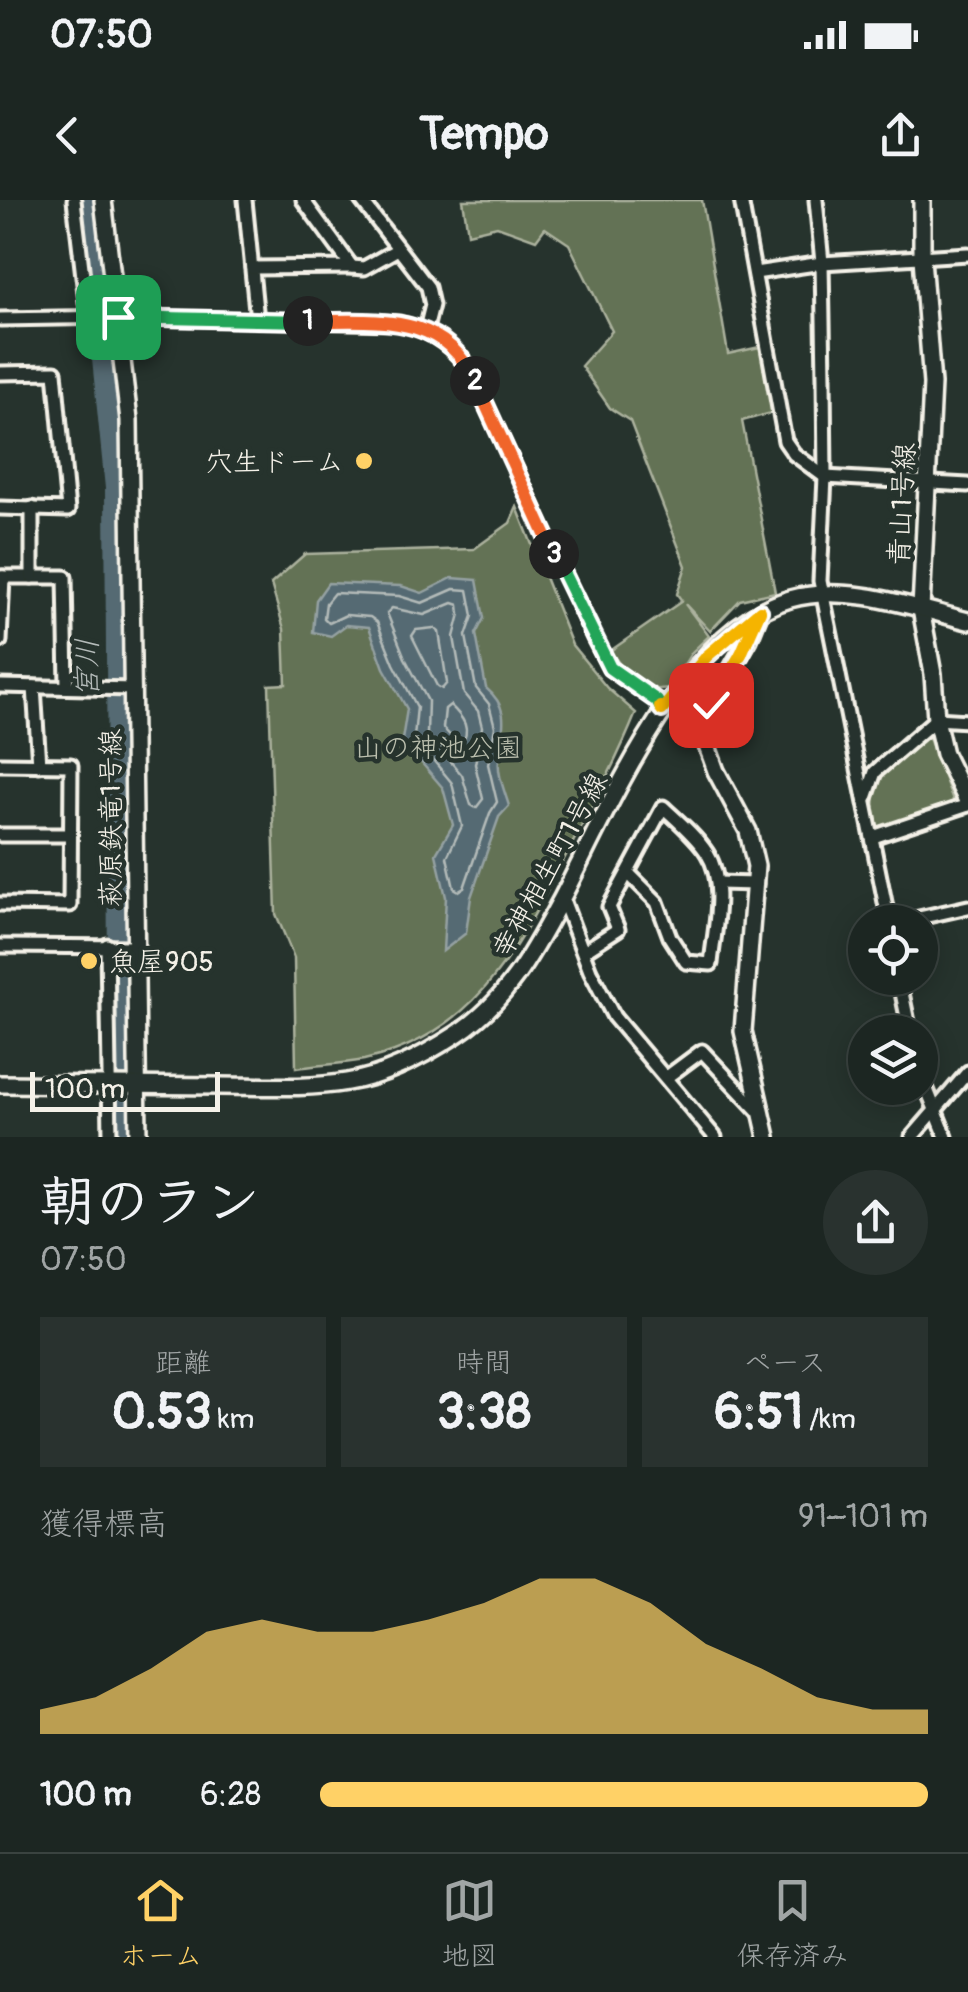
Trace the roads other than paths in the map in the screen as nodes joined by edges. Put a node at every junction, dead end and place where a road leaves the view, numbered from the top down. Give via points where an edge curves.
1 (74, 200) edge
2 (103, 200) edge
3 (245, 200) edge
4 (303, 200) edge
5 (361, 200) edge
6 (741, 200) edge
7 (816, 200) edge
8 (922, 200) edge
9 (398, 249) junction
10 (968, 254) edge
11 (922, 258) junction
12 (822, 263) junction
13 (352, 266) junction
14 (252, 268) junction
15 (755, 273) junction
16 (118, 317) junction
17 (88, 319) junction
18 (0, 320) edge
19 (257, 320) junction
20 (426, 329) junction
21 (0, 373) edge
22 (825, 477) junction
23 (928, 484) junction
24 (968, 485) edge
25 (0, 508) edge
26 (32, 508) junction
27 (1, 577) edge
28 (32, 577) junction
29 (825, 595) junction
30 (921, 609) junction
31 (760, 611) junction
32 (968, 621) edge
33 (0, 641) edge
34 (0, 686) edge
35 (67, 686) junction
36 (34, 687) junction
37 (131, 689) junction
38 (662, 710) junction
39 (936, 719) junction
40 (968, 722) edge
41 (0, 764) edge
42 (39, 764) junction
43 (865, 802) junction
44 (968, 804) edge
45 (0, 835) edge
46 (69, 835) junction
47 (873, 837) junction
48 (628, 872) junction
49 (718, 884) junction
50 (756, 884) junction
51 (562, 897) junction
52 (0, 904) edge
53 (886, 905) edge
54 (967, 912) edge
55 (938, 916) edge
56 (110, 945) junction
57 (0, 946) edge
58 (132, 947) junction
59 (584, 951) junction
60 (968, 1072) edge
61 (667, 1078) junction
62 (0, 1084) edge
63 (110, 1084) junction
64 (138, 1085) junction
65 (934, 1105) edge
66 (936, 1109) junction
67 (765, 1117) junction
68 (110, 1137) edge
69 (138, 1137) edge
70 (715, 1137) edge
71 (767, 1137) edge
72 (912, 1137) edge
73 (946, 1137) edge

1 - 17 street
2 - 16 street, 萩原鉄竜1号線
3 - 14 street
4 - 13 street
5 - 9 street
6 - 15 street
7 - 12 street
8 - 11 street, 青山1号線
9 - 13 street via 364,268
9 - 20 street via 428,286
10 - 11 street
11 - 12 street
11 - 23 street, 青山1号線 via 932,384
12 - 15 street
12 - 22 street
13 - 14 street
14 - 19 street
15 - 22 street via 785,441
16 - 17 street
16 - 19 street
16 - 37 street, 萩原鉄竜1号線 via 128,420
17 - 18 street
19 - 20 street
20 - 38 street via 467,364 610,668
21 - 26 street via 55,372 68,510
22 - 23 street
22 - 29 street
23 - 24 street
23 - 30 street, 青山1号線
25 - 26 street
26 - 28 street
27 - 28 street
27 - 33 street
28 - 35 street via 65,577
29 - 30 street, 幸神相生町1号線
29 - 31 street, 幸神相生町1号線
29 - 43 street
30 - 32 street, 幸神相生町1号線
30 - 39 street, 青山1号線
31 - 38 street, 幸神相生町1号線 via 707,656
31 - 50 street via 703,734 748,832
34 - 36 street
35 - 36 street
35 - 37 street
36 - 42 street
37 - 58 street, 萩原鉄竜1号線
38 - 51 street, 幸神相生町1号線
39 - 40 street
39 - 43 street via 875,772
39 - 44 street, 青山1号線
41 - 42 street
42 - 46 street via 71,765
43 - 47 street
44 - 47 street
45 - 46 street
46 - 52 street via 70,905
47 - 53 street
48 - 49 street via 663,807 706,851
48 - 49 street via 657,902 686,962 711,964
48 - 59 street via 609,907 618,928
49 - 50 street
50 - 67 street via 742,1031
51 - 59 street
51 - 64 street, 幸神相生町1号線 via 499,1000 459,1033 383,1072 347,1082
54 - 55 street
56 - 57 street
56 - 58 street
56 - 63 street
58 - 64 street, 萩原鉄竜1号線
59 - 61 street via 614,1017
60 - 66 street
61 - 67 street via 702,1050
61 - 70 street
62 - 63 street, 幸神相生町1号線
63 - 64 street, 幸神相生町1号線
63 - 68 street
64 - 69 street, 萩原鉄竜1号線
65 - 66 street
66 - 72 street
66 - 73 street
67 - 71 street

